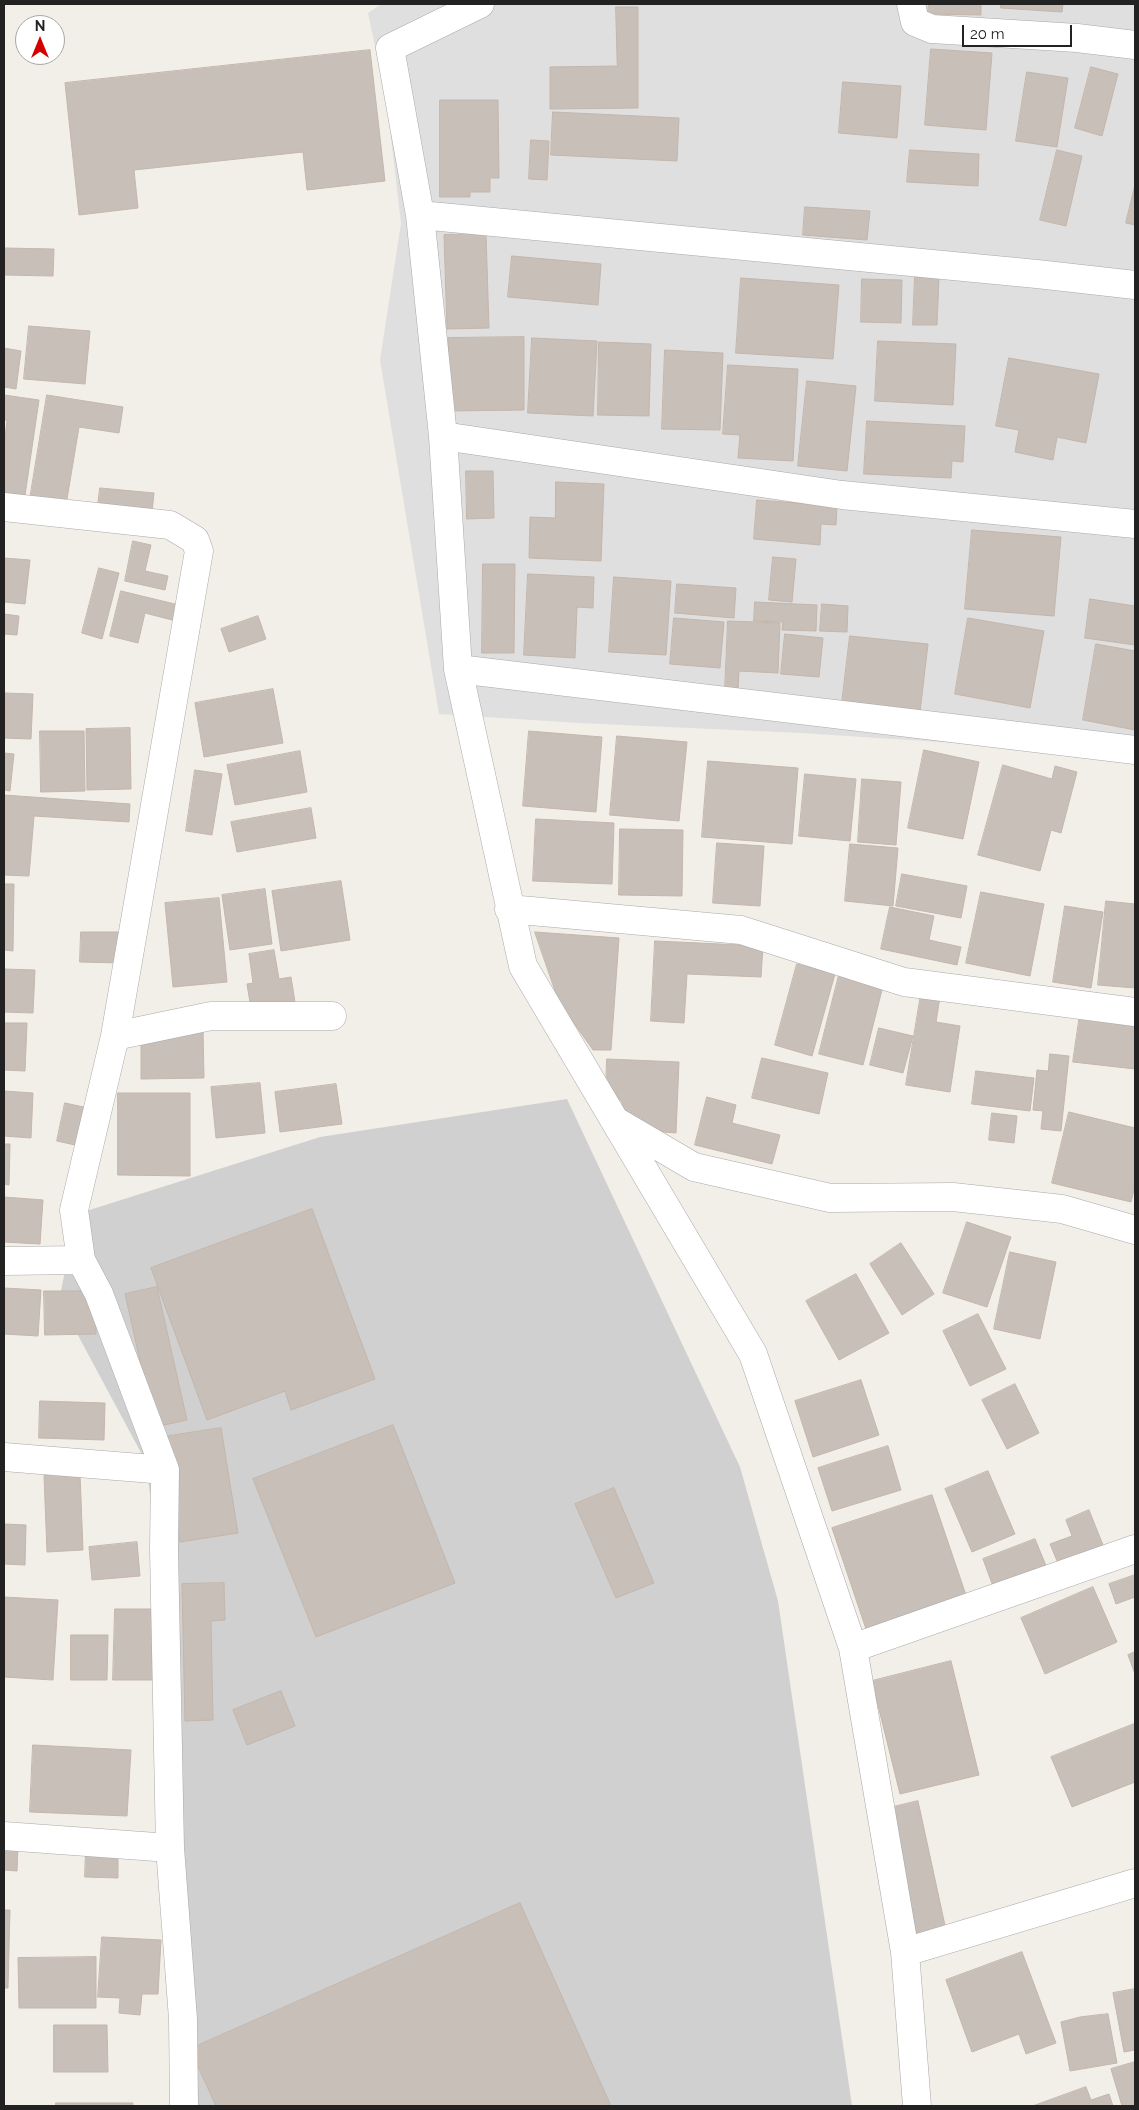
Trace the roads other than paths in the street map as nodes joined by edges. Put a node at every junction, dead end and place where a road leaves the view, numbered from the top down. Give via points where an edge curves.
1 (480, 4) edge
2 (910, 4) edge
3 (1135, 46) edge
4 (420, 215) junction
5 (1135, 285) edge
6 (443, 436) junction
7 (4, 507) edge
8 (1135, 524) edge
9 (458, 669) junction
10 (1135, 750) edge
11 (509, 909) junction
12 (1135, 1012) edge
13 (332, 1016) dead end
14 (115, 1036) junction
15 (616, 1121) junction
16 (1135, 1230) edge
17 (82, 1260) junction
18 (4, 1261) edge
19 (4, 1457) edge
20 (164, 1470) junction
21 (1135, 1549) edge
22 (853, 1648) junction
23 (4, 1836) edge
24 (170, 1848) junction
25 (1135, 1883) edge
26 (905, 1952) junction
27 (184, 2106) edge
28 (917, 2106) edge

1 - 4 street via 390,48
2 - 3 street via 915,22 932,29 1077,38
4 - 5 street
4 - 6 street
6 - 8 street via 842,495
6 - 9 street
7 - 14 street via 170,525 195,540 199,551
9 - 10 street
9 - 11 street
11 - 12 street via 741,930 904,982
11 - 15 street via 523,966
13 - 14 street via 211,1016
14 - 17 street via 74,1210
15 - 16 street via 694,1168 830,1198 953,1197 1062,1209
15 - 22 street via 753,1354
17 - 18 street
17 - 20 street via 99,1294
19 - 20 street
20 - 24 street
21 - 22 street
22 - 26 street
23 - 24 street
24 - 27 street via 183,2019
25 - 26 street
26 - 28 street

